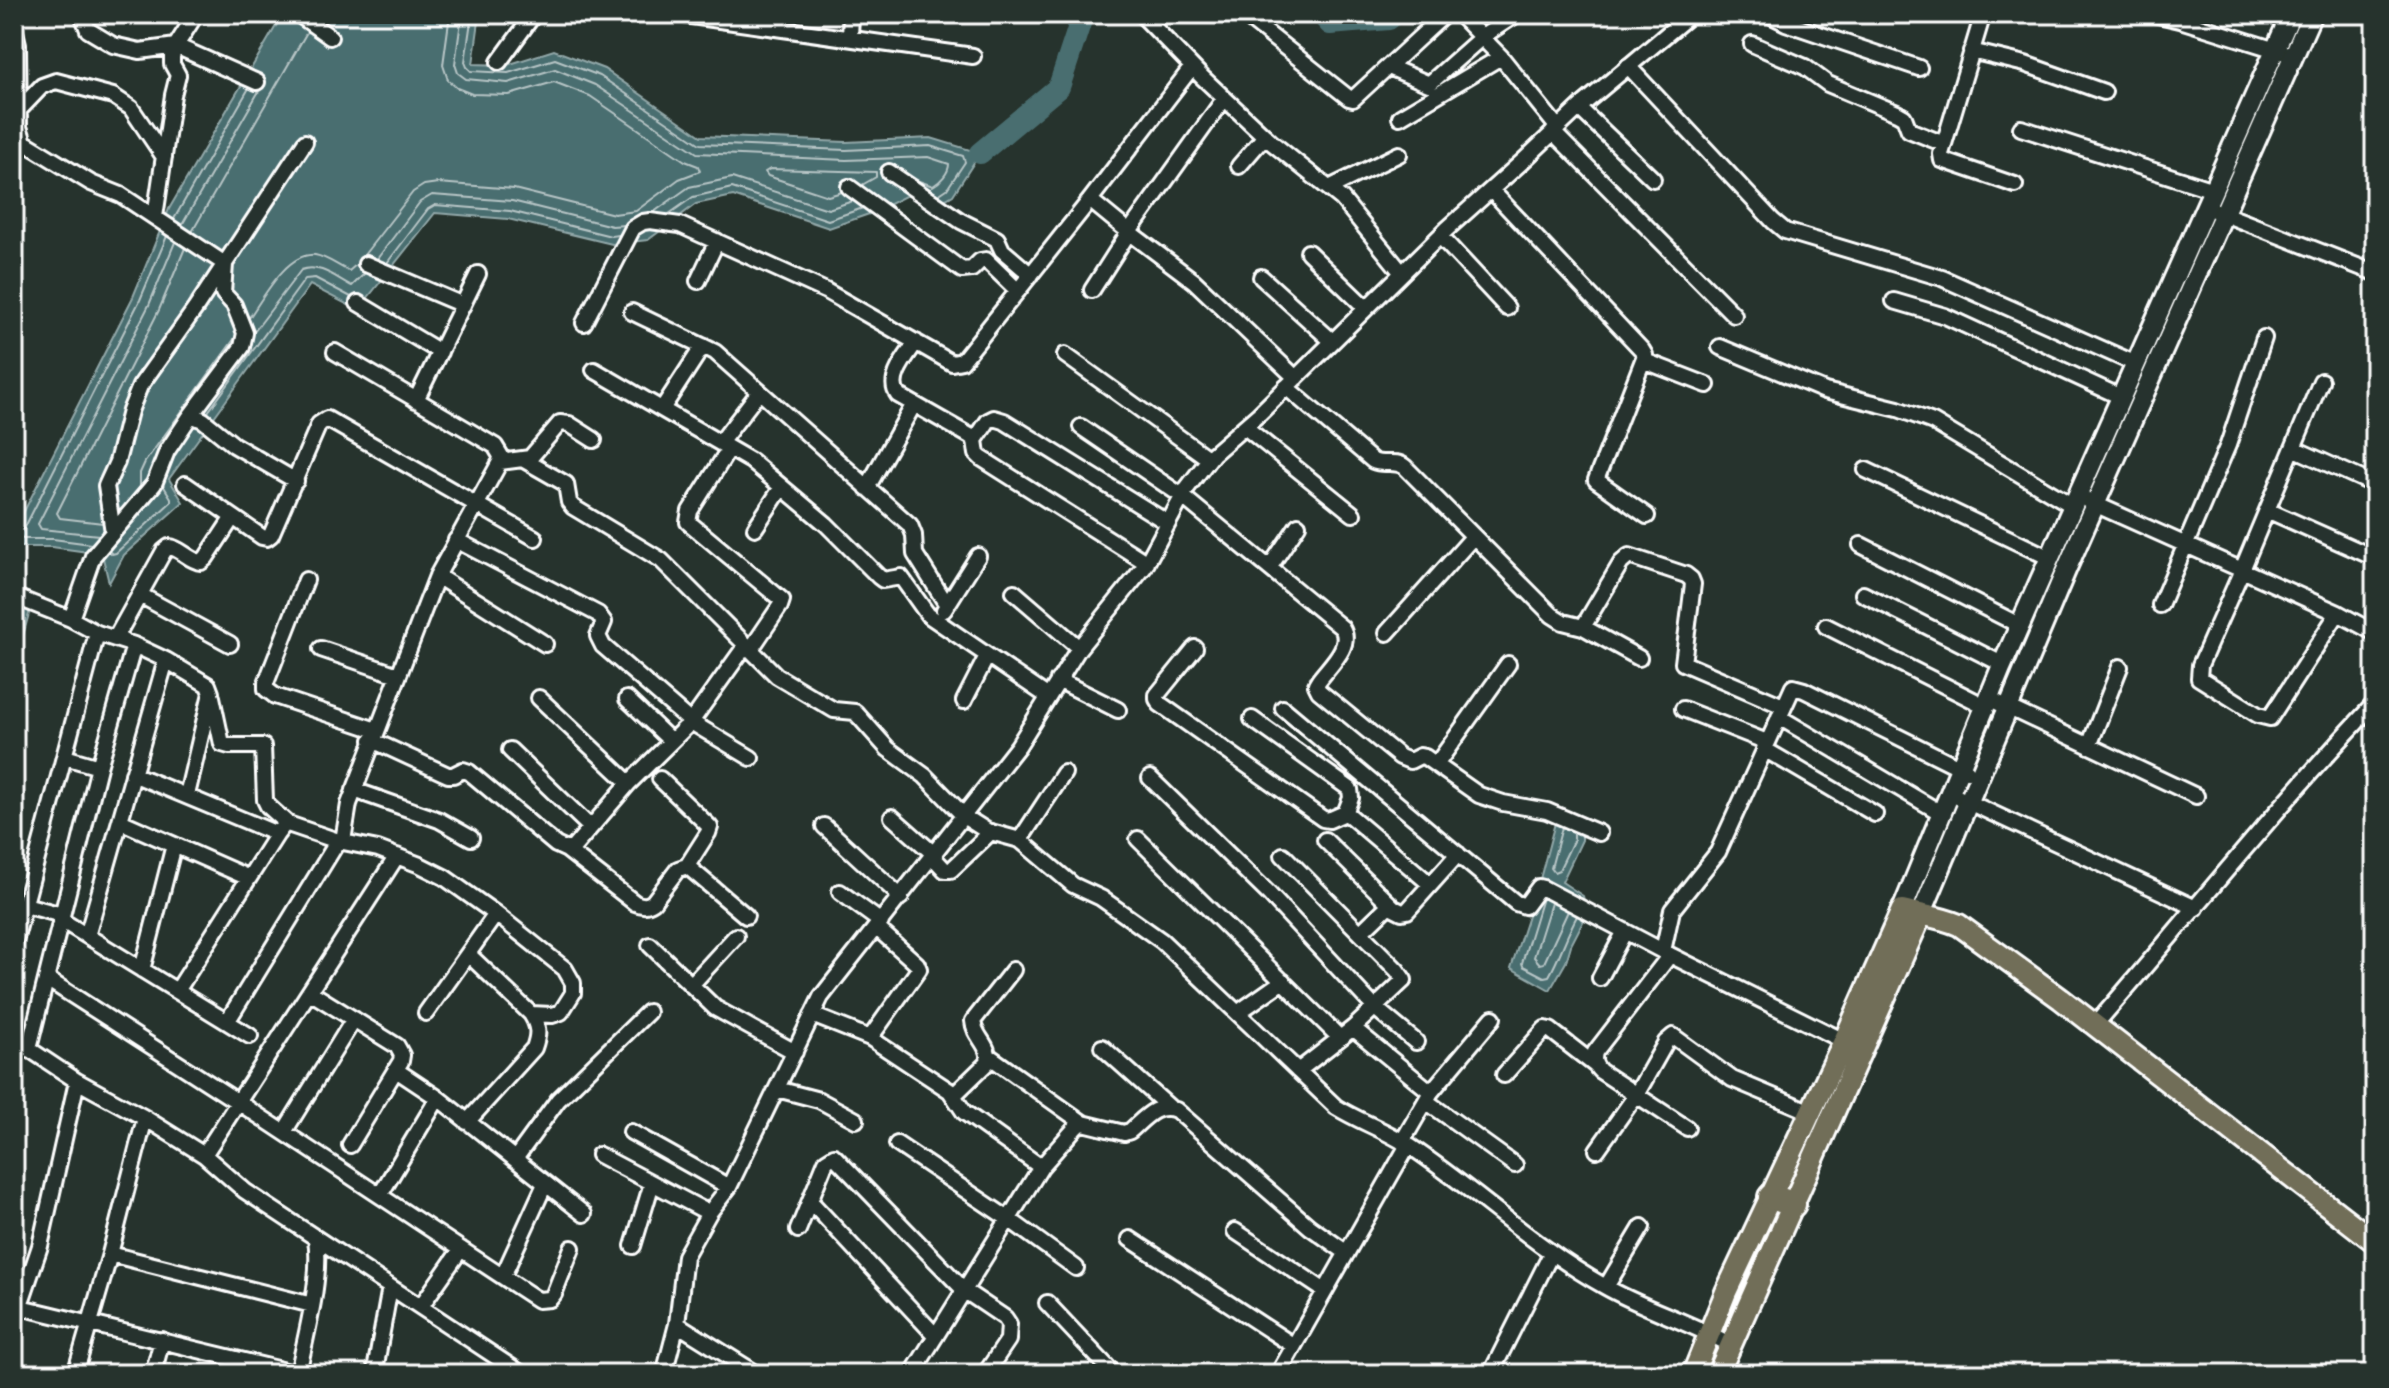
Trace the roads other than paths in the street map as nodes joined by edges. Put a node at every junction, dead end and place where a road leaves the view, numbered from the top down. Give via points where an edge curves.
1 (82, 14) edge
2 (196, 14) edge
3 (298, 14) edge
4 (534, 14) edge
5 (677, 14) edge
6 (851, 14) edge
7 (1141, 14) edge
8 (1243, 14) edge
9 (1445, 14) edge
10 (1459, 14) edge
11 (1517, 14) edge
12 (1691, 14) edge
13 (1768, 14) edge
14 (1983, 14) edge
15 (2154, 14) edge
16 (2291, 14) edge
17 (2312, 14) edge
18 (14, 27) edge
19 (330, 37) dead end
20 (1482, 37) junction
21 (850, 38) junction
22 (1752, 44) dead end
23 (176, 46) junction
24 (1971, 51) junction
25 (2276, 51) junction
26 (973, 56) dead end
27 (2295, 56) junction
28 (1501, 57) junction
29 (499, 62) dead end
30 (1628, 66) junction
31 (1192, 67) junction
32 (1389, 67) junction
33 (1919, 68) dead end
34 (257, 82) dead end
35 (2104, 92) dead end
36 (1224, 99) junction
37 (1579, 108) junction
38 (19, 110) junction
39 (1400, 117) dead end
40 (2021, 128) dead end
41 (1556, 130) junction
42 (1265, 136) junction
43 (305, 142) dead end
44 (1944, 144) junction
45 (2233, 146) junction
46 (1399, 154) dead end
47 (2250, 156) junction
48 (164, 157) junction
49 (1239, 166) dead end
50 (889, 172) dead end
51 (1653, 179) dead end
52 (2015, 185) dead end
53 (849, 187) dead end
54 (1329, 188) junction
55 (1491, 190) junction
56 (1090, 200) junction
57 (2214, 204) junction
58 (155, 217) junction
59 (1129, 232) junction
60 (1440, 236) junction
61 (717, 241) junction
62 (1308, 252) dead end
63 (225, 264) junction
64 (366, 264) dead end
65 (1402, 273) junction
66 (2375, 273) edge
67 (478, 274) dead end
68 (1031, 275) junction
69 (1261, 277) dead end
70 (698, 281) dead end
71 (1092, 290) dead end
72 (1018, 291) junction
73 (1894, 301) dead end
74 (358, 303) dead end
75 (463, 305) junction
76 (1366, 308) junction
77 (1507, 308) dead end
78 (632, 312) dead end
79 (1734, 315) dead end
80 (584, 323) dead end
81 (2264, 338) dead end
82 (1332, 341) junction
83 (916, 342) junction
84 (703, 346) junction
85 (1720, 347) dead end
86 (335, 352) dead end
87 (440, 352) junction
88 (1065, 355) dead end
89 (1645, 361) junction
90 (2136, 364) junction
91 (594, 370) dead end
92 (2321, 381) dead end
93 (1291, 382) junction
94 (1707, 385) dead end
95 (759, 392) junction
96 (2121, 397) junction
97 (416, 400) junction
98 (914, 404) junction
99 (662, 409) junction
100 (191, 415) junction
101 (1081, 427) dead end
102 (1245, 427) junction
103 (594, 440) dead end
104 (975, 440) junction
105 (724, 446) junction
106 (2293, 448) junction
107 (1209, 459) junction
108 (524, 460) junction
109 (500, 462) junction
110 (1866, 470) dead end
111 (296, 481) junction
112 (185, 484) dead end
113 (2375, 485) edge
114 (782, 487) junction
115 (867, 488) junction
116 (1182, 496) junction
117 (2075, 501) junction
118 (476, 504) junction
119 (2095, 505) junction
120 (2267, 510) junction
121 (1353, 514) dead end
122 (1647, 516) dead end
123 (233, 517) junction
124 (1168, 523) junction
125 (1298, 525) dead end
126 (755, 528) dead end
127 (113, 532) junction
128 (1473, 537) junction
129 (535, 538) dead end
130 (456, 540) junction
131 (1861, 545) dead end
132 (2187, 545) junction
133 (978, 556) dead end
134 (2050, 558) junction
135 (2375, 558) edge
136 (1147, 563) junction
137 (1269, 568) junction
138 (2242, 570) junction
139 (437, 576) junction
140 (306, 580) dead end
141 (1014, 592) dead end
142 (1863, 594) dead end
143 (140, 595) junction
144 (16, 597) edge
145 (947, 605) junction
146 (2160, 605) dead end
147 (2338, 613) junction
148 (71, 619) junction
149 (937, 621) junction
150 (2019, 625) junction
151 (1826, 626) dead end
152 (1583, 627) junction
153 (97, 633) junction
154 (1387, 633) dead end
155 (2375, 633) edge
156 (115, 639) junction
157 (230, 644) dead end
158 (545, 644) dead end
159 (134, 645) junction
160 (749, 647) junction
161 (1079, 648) junction
162 (1195, 648) dead end
163 (321, 649) dead end
164 (987, 656) junction
165 (1639, 658) dead end
166 (166, 660) junction
167 (1508, 664) dead end
168 (2002, 664) junction
169 (2120, 667) dead end
170 (398, 675) junction
171 (1058, 680) junction
172 (211, 693) junction
173 (1047, 696) junction
174 (539, 698) dead end
175 (627, 699) dead end
176 (964, 701) dead end
177 (1987, 702) junction
178 (2375, 703) edge
179 (2008, 707) junction
180 (1283, 708) dead end
181 (1683, 709) dead end
182 (1118, 710) dead end
183 (1781, 711) junction
184 (1252, 719) dead end
185 (691, 722) junction
186 (374, 735) junction
187 (670, 740) junction
188 (1766, 745) junction
189 (2089, 746) junction
190 (510, 750) dead end
191 (65, 757) junction
192 (751, 758) dead end
193 (1436, 765) junction
194 (99, 767) junction
195 (1960, 767) junction
196 (1064, 773) dead end
197 (133, 774) junction
198 (1979, 777) junction
199 (1150, 778) dead end
200 (660, 779) dead end
201 (629, 783) junction
202 (354, 790) junction
203 (1949, 793) junction
204 (187, 795) junction
205 (2196, 796) dead end
206 (1968, 803) junction
207 (1345, 813) junction
208 (1941, 813) junction
209 (1875, 814) dead end
210 (892, 817) dead end
211 (965, 817) junction
212 (120, 821) junction
213 (824, 826) dead end
214 (590, 827) junction
215 (283, 829) junction
216 (991, 832) junction
217 (1599, 833) dead end
218 (471, 838) dead end
219 (1138, 839) dead end
220 (1020, 840) junction
221 (1325, 840) dead end
222 (341, 841) junction
223 (174, 845) junction
224 (567, 850) junction
225 (1458, 854) junction
226 (1283, 855) dead end
227 (397, 856) junction
228 (934, 856) junction
229 (687, 866) junction
230 (249, 878) junction
231 (1430, 884) junction
232 (840, 892) dead end
233 (901, 897) junction
234 (1390, 904) junction
235 (25, 905) junction
236 (2196, 908) junction
237 (1912, 912) junction
238 (496, 914) junction
239 (746, 916) dead end
240 (62, 918) junction
241 (879, 925) junction
242 (1625, 931) junction
243 (1361, 932) junction
244 (87, 936) junction
245 (736, 936) dead end
246 (14, 945) edge
247 (650, 945) dead end
248 (1666, 953) junction
249 (468, 954) junction
250 (142, 970) junction
251 (1013, 970) dead end
252 (1600, 978) dead end
253 (47, 979) junction
254 (1283, 981) junction
255 (691, 985) junction
256 (177, 991) junction
257 (310, 992) junction
258 (1374, 1007) junction
259 (648, 1012) dead end
260 (1239, 1012) junction
261 (426, 1013) dead end
262 (531, 1014) junction
263 (812, 1015) junction
264 (1493, 1018) dead end
265 (354, 1019) junction
266 (227, 1022) junction
267 (2095, 1025) junction
268 (1353, 1028) junction
269 (250, 1036) dead end
270 (1339, 1037) junction
271 (870, 1038) junction
272 (14, 1039) edge
273 (1844, 1041) junction
274 (1416, 1042) dead end
275 (1102, 1047) dead end
276 (29, 1048) junction
277 (795, 1052) junction
278 (989, 1056) junction
279 (1595, 1065) junction
280 (396, 1070) junction
281 (1298, 1071) junction
282 (1504, 1075) dead end
283 (77, 1081) junction
284 (777, 1089) junction
285 (954, 1095) junction
286 (1636, 1095) junction
287 (1429, 1096) junction
288 (438, 1098) junction
289 (238, 1102) junction
290 (1169, 1107) junction
291 (1811, 1112) junction
292 (145, 1118) junction
293 (856, 1120) dead end
294 (467, 1122) junction
295 (1083, 1123) junction
296 (1687, 1128) dead end
297 (284, 1132) junction
298 (631, 1132) dead end
299 (1405, 1143) junction
300 (897, 1144) dead end
301 (350, 1145) dead end
302 (1597, 1150) dead end
303 (204, 1155) junction
304 (599, 1155) dead end
305 (515, 1159) junction
306 (1515, 1165) dead end
307 (1041, 1167) junction
308 (652, 1183) junction
309 (545, 1184) junction
310 (729, 1187) junction
311 (380, 1195) junction
312 (810, 1201) junction
313 (1782, 1201) junction
314 (709, 1213) junction
315 (584, 1214) dead end
316 (1010, 1220) junction
317 (1642, 1227) dead end
318 (798, 1230) dead end
319 (1235, 1231) dead end
320 (1130, 1239) dead end
321 (2375, 1242) edge
322 (633, 1246) dead end
323 (317, 1248) junction
324 (572, 1248) dead end
325 (461, 1249) junction
326 (1347, 1253) junction
327 (110, 1254) junction
328 (1551, 1254) junction
329 (1076, 1268) dead end
330 (503, 1276) junction
331 (390, 1287) junction
332 (1606, 1287) junction
333 (965, 1291) junction
334 (1325, 1291) junction
335 (1047, 1303) dead end
336 (312, 1305) junction
337 (421, 1306) junction
338 (20, 1307) junction
339 (14, 1323) edge
340 (89, 1323) junction
341 (677, 1324) junction
342 (1710, 1333) junction
343 (936, 1336) junction
344 (162, 1340) junction
345 (1731, 1345) junction
346 (1294, 1346) junction
347 (375, 1370) dead end
348 (1491, 1373) edge
349 (75, 1374) edge
350 (153, 1374) edge
351 (298, 1374) edge
352 (522, 1374) edge
353 (664, 1374) edge
354 (757, 1374) edge
355 (912, 1374) edge
356 (985, 1374) edge
357 (1114, 1374) edge
358 (1278, 1374) edge
359 (1693, 1374) edge
360 (1718, 1374) edge

1 - 23 street via 90,33 113,45 140,51
2 - 23 street
3 - 19 street
4 - 29 street
5 - 21 street
6 - 21 street
7 - 31 street
8 - 32 street via 1349,98 1357,97
9 - 32 street
10 - 20 street
11 - 20 street
12 - 30 street
13 - 33 street
14 - 24 street
15 - 25 street
16 - 25 main road
17 - 27 main road
18 - 38 street
20 - 28 street
20 - 32 street via 1429,84
21 - 26 street
22 - 44 street via 1897,113 1909,130
23 - 34 street
23 - 48 street via 172,64 178,77
24 - 35 street
24 - 44 street
25 - 27 street
25 - 45 main road
27 - 47 main road
28 - 39 street
28 - 41 street
30 - 37 street
30 - 90 street via 1785,231 1942,278
31 - 36 street
31 - 56 street
36 - 42 street
36 - 59 street
37 - 41 street
37 - 51 street
38 - 48 street via 42,86 56,81 113,96 131,108
38 - 58 street via 20,132 29,146
40 - 57 street
41 - 55 street
41 - 79 street
42 - 49 street
42 - 54 street
43 - 63 street
44 - 52 street via 1946,164
45 - 47 main road
45 - 57 main road
46 - 54 street
47 - 57 main road
48 - 58 street
50 - 68 street via 997,239
53 - 72 street via 962,270 986,260
54 - 65 street
55 - 60 street
55 - 89 street via 1642,350
56 - 59 street
56 - 68 street
57 - 66 street
57 - 90 main road
57 - 119 main road
58 - 63 street
59 - 71 street
59 - 93 street via 1203,288
60 - 65 street
60 - 77 street
61 - 70 street
61 - 80 street via 674,223 638,224
61 - 83 street via 826,291
62 - 76 street
63 - 100 street via 223,293 236,308 245,341
63 - 127 street via 135,398 106,486
64 - 75 street
65 - 76 street
67 - 75 street
68 - 72 street
69 - 82 street
72 - 83 street via 958,363
73 - 96 street via 1945,316
74 - 87 street
75 - 87 street
76 - 82 street
78 - 84 street
81 - 132 street
82 - 93 street
83 - 98 street via 893,385 898,395
84 - 95 street
84 - 99 street
85 - 117 street via 1825,391 1933,422
86 - 97 street
87 - 97 street
88 - 107 street
89 - 94 street
89 - 122 street via 1596,480
90 - 96 main road
91 - 99 street
92 - 106 street
93 - 102 street
93 - 128 street via 1373,461 1400,464
95 - 105 street
95 - 115 street
96 - 117 main road
97 - 109 street via 495,446
98 - 104 street
98 - 115 street
99 - 105 street
100 - 111 street
100 - 127 street via 167,451 154,484
101 - 116 street
102 - 107 street
102 - 121 street
103 - 108 street via 560,423
104 - 124 street via 988,421 999,419
104 - 136 street via 981,458
105 - 114 street
105 - 160 street via 688,522 782,600
106 - 113 street
106 - 120 street
107 - 116 street
108 - 109 street
108 - 160 street via 566,484 573,507 661,560
109 - 118 street
110 - 134 street
111 - 118 street via 319,424 327,419
111 - 123 street via 267,538
112 - 123 street
114 - 126 street
114 - 149 street via 879,577 901,577
115 - 145 street via 913,529 915,554
116 - 124 street
116 - 137 street
117 - 119 street
117 - 134 main road
118 - 129 street
118 - 130 street
119 - 132 street
119 - 179 main road
120 - 135 street
120 - 138 street
123 - 143 street via 201,562 173,547 164,551
124 - 136 street
125 - 137 street
127 - 148 street via 90,561
128 - 152 street via 1552,615
128 - 154 street
130 - 139 street
130 - 185 street via 602,618 598,636 603,646
131 - 150 street
132 - 138 street
132 - 146 street
133 - 145 street
134 - 150 main road
136 - 161 street
137 - 193 street via 1345,633 1344,647 1316,685 1319,691 1405,761 1420,756
138 - 147 street
138 - 147 street via 2198,672 2205,683 2258,715 2273,715
139 - 158 street
139 - 170 street
140 - 186 street via 266,689
141 - 161 street
142 - 168 street
143 - 156 street
143 - 157 street
144 - 148 street
145 - 149 street
147 - 155 street
148 - 153 street
149 - 164 street
150 - 168 main road
151 - 177 street
152 - 165 street
152 - 183 street via 1629,556 1686,575 1693,584 1683,663
153 - 156 street
153 - 191 street
156 - 159 street
159 - 166 street
159 - 194 street
160 - 185 street
160 - 211 street via 783,681 834,710 855,712
161 - 171 street
162 - 207 street via 1157,695 1160,704 1323,819
163 - 170 street
164 - 173 street
164 - 176 street
166 - 172 street via 208,685
166 - 197 street
167 - 193 street
168 - 177 main road
169 - 189 street
170 - 186 street
171 - 173 street
171 - 182 street
172 - 204 street
172 - 215 street via 222,744 263,746 265,800
173 - 211 street via 1018,746
174 - 201 street
175 - 187 street
177 - 179 street
177 - 195 main road
178 - 236 street
179 - 189 street
179 - 198 main road
180 - 225 street
181 - 188 street
183 - 188 street
183 - 195 street via 1790,691 1798,687
183 - 208 street
184 - 207 street via 1350,789
185 - 187 street
185 - 192 street
186 - 202 street
186 - 224 street via 448,775 469,772
187 - 201 street
188 - 209 street
188 - 248 street via 1718,852 1672,910
189 - 205 street
190 - 214 street
191 - 194 street
191 - 235 street
193 - 217 street via 1490,800 1553,813
194 - 240 street
195 - 198 street
195 - 203 main road
196 - 220 street
197 - 204 street
197 - 212 street
198 - 206 main road
199 - 258 street
200 - 229 street via 710,827
201 - 214 street
202 - 218 street via 439,820
202 - 222 street
203 - 206 street
203 - 208 main road
204 - 215 street
206 - 236 street
206 - 237 main road
207 - 231 street
208 - 237 main road
210 - 228 street
211 - 216 street
211 - 228 street
212 - 223 street
212 - 244 street
213 - 233 street
214 - 224 street
215 - 222 street
215 - 230 street
216 - 220 street
216 - 228 street via 951,870
219 - 254 street
220 - 260 street via 1073,885 1162,941
221 - 234 street
222 - 227 street
222 - 266 street
223 - 230 street
223 - 250 street
224 - 229 street via 641,906 653,902 678,869
225 - 231 street
225 - 242 street via 1520,905 1525,906 1539,887
226 - 243 street
227 - 238 street via 444,877
227 - 257 street
228 - 233 street
229 - 239 street
230 - 256 street
231 - 234 street via 1407,911
232 - 241 street
233 - 241 street
234 - 243 street
235 - 240 street
235 - 246 street
236 - 267 street
237 - 267 main road via 1959,925
237 - 273 main road
237 - 313 main road
238 - 249 street
238 - 262 street via 565,969 573,983 561,1012
240 - 244 street
240 - 253 street
241 - 263 street
241 - 271 street via 919,969
242 - 248 street
242 - 252 street
243 - 258 street via 1404,980
244 - 250 street
245 - 255 street
247 - 255 street
248 - 273 street
248 - 279 street via 1595,1052
249 - 261 street
249 - 262 street
250 - 256 street
251 - 278 street via 973,1021
253 - 276 street
253 - 289 street
254 - 260 street
254 - 270 street
255 - 277 street via 715,1008
256 - 266 street
257 - 265 street
257 - 289 street
258 - 268 street
258 - 274 street
259 - 305 street via 558,1100
260 - 281 street
262 - 294 street via 538,1029 534,1048
263 - 271 street
263 - 277 street
264 - 287 street
265 - 280 street via 401,1050
265 - 297 street
266 - 269 street
267 - 321 main road
268 - 270 street
268 - 287 street
270 - 281 street
271 - 285 street
272 - 276 street
273 - 291 main road
275 - 290 street
276 - 283 street
277 - 284 street
278 - 285 street
278 - 295 street
279 - 282 street via 1545,1029
279 - 286 street
280 - 288 street
280 - 301 street
281 - 299 street via 1336,1107
283 - 292 street
283 - 338 street via 40,1246
284 - 293 street via 819,1100
284 - 310 street
285 - 307 street via 959,1108
286 - 291 street via 1673,1036 1732,1079
286 - 296 street
286 - 302 street
287 - 299 street
287 - 306 street
288 - 294 street
288 - 311 street
289 - 297 street
289 - 303 street
290 - 295 street via 1155,1109 1124,1133
290 - 326 street
291 - 313 main road
292 - 303 street
292 - 327 street
294 - 305 street
295 - 307 street
297 - 311 street
298 - 310 street
299 - 326 street
299 - 328 street
300 - 316 street
303 - 323 street
304 - 308 street
305 - 309 street
307 - 316 street
308 - 314 street
308 - 322 street
309 - 315 street
309 - 330 street
310 - 314 street
311 - 325 street
312 - 318 street
312 - 333 street via 826,1161 834,1156
312 - 343 street
313 - 342 main road via 1726,1292
313 - 345 main road
314 - 341 street via 685,1256
316 - 329 street
316 - 333 street
317 - 332 street
319 - 334 street
320 - 346 street
323 - 331 street
323 - 336 street
324 - 330 street via 550,1299 538,1300
325 - 330 street
325 - 337 street
326 - 334 street
327 - 336 street
327 - 340 street
328 - 332 street
328 - 348 street
331 - 337 street
331 - 347 street
332 - 342 street
333 - 343 street
333 - 356 street via 1009,1324 1008,1340
334 - 346 street
335 - 357 street
336 - 351 street
337 - 352 street
338 - 339 street
338 - 340 street
340 - 344 street
340 - 349 street
341 - 353 street
341 - 354 street
342 - 345 street
342 - 359 main road
343 - 355 street
344 - 350 street
344 - 351 street
345 - 360 main road
346 - 358 street

